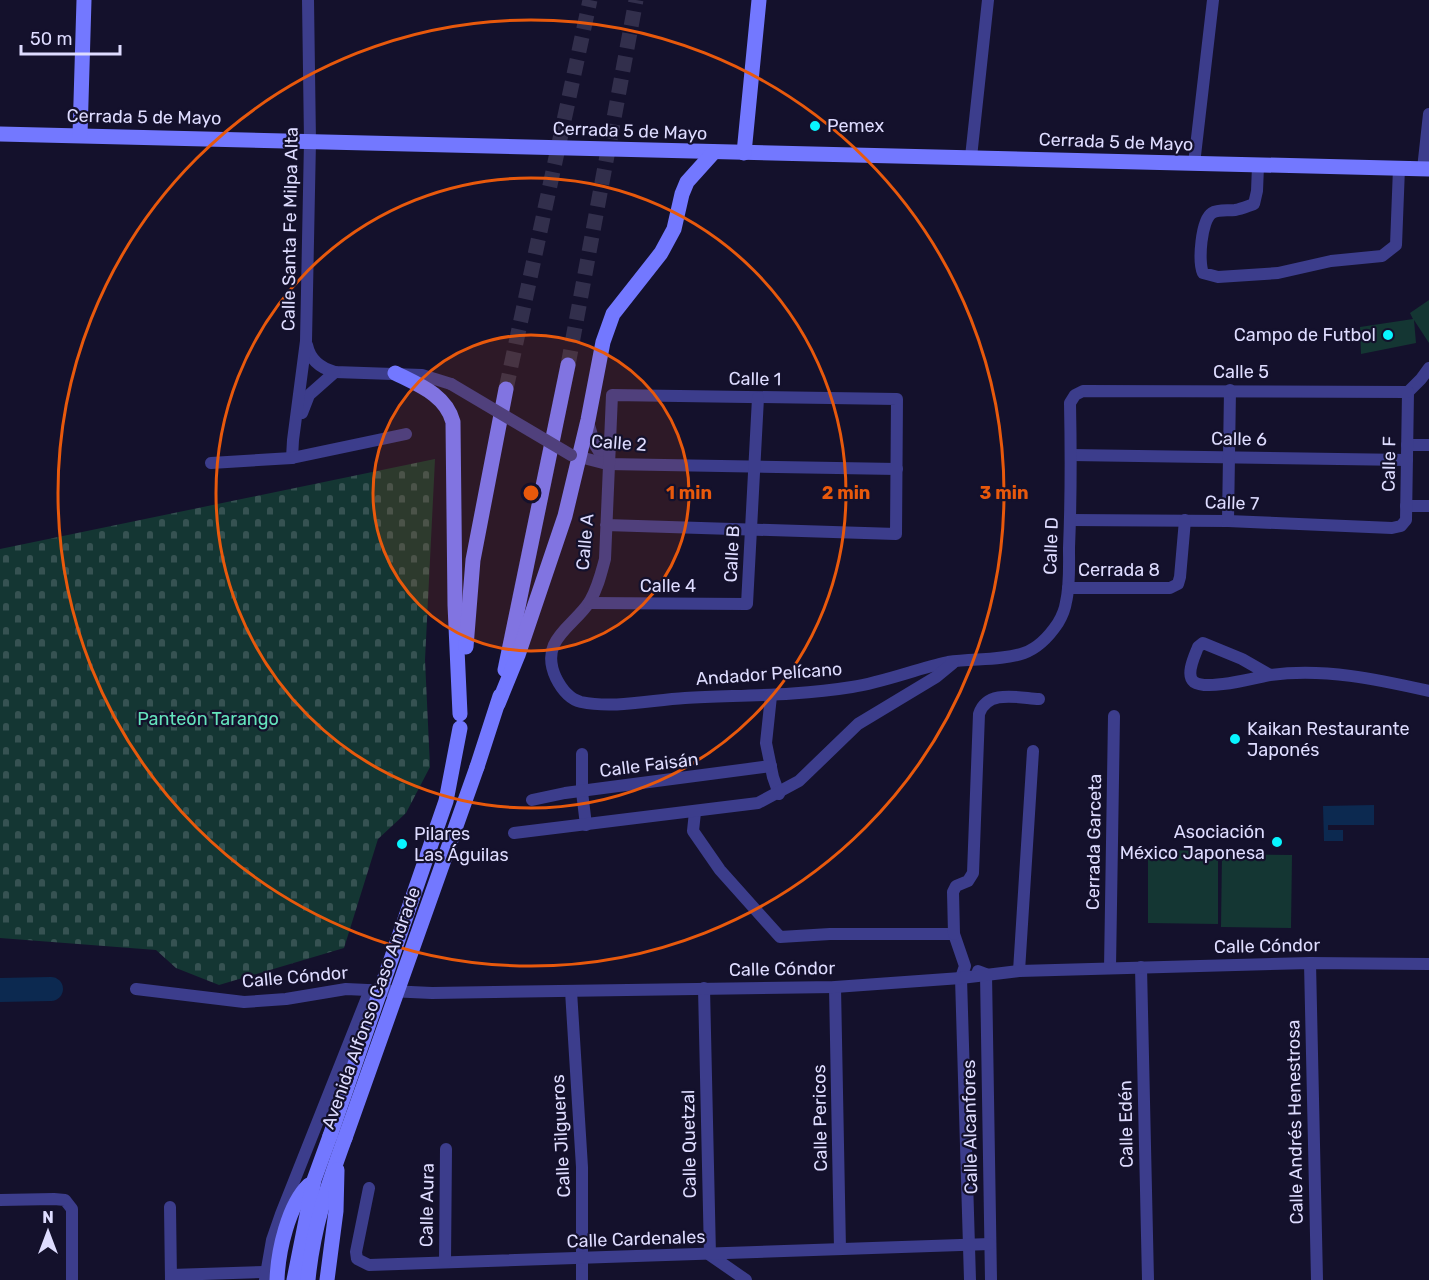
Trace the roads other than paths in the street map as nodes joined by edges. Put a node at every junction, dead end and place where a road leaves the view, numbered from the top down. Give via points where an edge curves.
1 (84, 0) edge
2 (308, 0) edge
3 (759, 0) edge
4 (988, 0) edge
5 (1213, 0) edge
6 (1429, 114) edge
7 (0, 134) edge
8 (80, 135) junction
9 (310, 141) junction
10 (714, 152) junction
11 (744, 153) junction
12 (970, 157) junction
13 (1194, 164) junction
14 (1258, 166) junction
15 (1398, 168) junction
16 (1426, 169) edge
17 (306, 340) junction
18 (568, 365) tunnel mouth
19 (1429, 368) edge
20 (335, 372) junction
21 (395, 373) junction
22 (1425, 379) edge
23 (506, 389) tunnel mouth
24 (1230, 390) junction
25 (1408, 392) junction
26 (612, 395) joint
27 (1075, 395) joint
28 (758, 398) junction
29 (588, 420) junction
30 (406, 434) dead end
31 (293, 440) junction
32 (1407, 445) junction
33 (1429, 445) edge
34 (1071, 455) junction
35 (575, 456) junction
36 (1229, 456) junction
37 (292, 458) junction
38 (1407, 460) junction
39 (211, 463) dead end
40 (607, 464) junction
41 (755, 465) junction
42 (897, 469) junction
43 (1406, 506) junction
44 (1429, 506) edge
45 (1070, 520) junction
46 (1185, 520) junction
47 (1228, 521) junction
48 (606, 525) junction
49 (1392, 528) joint
50 (751, 530) junction
51 (1068, 588) junction
52 (589, 603) junction
53 (747, 604) joint
54 (996, 659) joint
55 (956, 661) junction
56 (1270, 675) junction
57 (1429, 691) edge
58 (771, 696) junction
59 (1039, 699) dead end
60 (578, 701) joint
61 (498, 704) junction
62 (1114, 716) dead end
63 (460, 721) junction
64 (1033, 751) dead end
65 (582, 754) dead end
66 (771, 766) junction
67 (582, 792) junction
68 (779, 794) junction
69 (532, 800) dead end
70 (695, 812) junction
71 (586, 825) junction
72 (514, 833) dead end
73 (954, 934) junction
74 (1310, 963) junction
75 (1429, 964) edge
76 (965, 966) junction
77 (1141, 967) junction
78 (1110, 968) junction
79 (1019, 971) junction
80 (986, 974) junction
81 (961, 978) junction
82 (835, 987) junction
83 (704, 988) junction
84 (136, 989) dead end
85 (370, 990) junction
86 (571, 991) junction
87 (337, 1137) junction
88 (446, 1149) dead end
89 (338, 1159) junction
90 (314, 1180) junction
91 (369, 1188) dead end
92 (0, 1200) edge
93 (170, 1207) dead end
94 (990, 1244) junction
95 (969, 1245) junction
96 (840, 1249) junction
97 (710, 1255) junction
98 (582, 1258) junction
99 (444, 1262) junction
100 (171, 1277) edge
101 (269, 1277) edge
102 (72, 1280) edge
103 (294, 1280) edge
104 (308, 1280) edge
105 (327, 1280) edge
106 (582, 1280) edge
107 (746, 1280) edge
108 (970, 1280) edge
109 (992, 1280) edge
110 (1148, 1280) edge
111 (1317, 1280) edge

1 - 8 main road
2 - 9 street, Calle Santa Fe Milpa Alta
3 - 11 main road
4 - 12 street
5 - 13 street
6 - 16 street
7 - 8 main road, Cerrada 5 de Mayo
8 - 9 main road, Cerrada 5 de Mayo
9 - 10 main road, Cerrada 5 de Mayo
9 - 17 street, Calle Santa Fe Milpa Alta
10 - 11 main road, Cerrada 5 de Mayo
10 - 29 main road via 687,182 674,229 661,253 613,314 603,342
11 - 12 main road, Cerrada 5 de Mayo
12 - 13 main road, Cerrada 5 de Mayo
13 - 14 main road, Cerrada 5 de Mayo
14 - 15 main road, Cerrada 5 de Mayo
14 - 15 street via 1254,204 1214,212 1206,218 1200,254 1203,273 1218,277 1278,273 1331,261 1382,256 1396,245
15 - 16 main road, Cerrada 5 de Mayo
17 - 20 street via 315,361
17 - 31 street, Calle Santa Fe Milpa Alta
18 - 61 main road, Avenida Alfonso Caso Andrade
19 - 22 street
20 - 21 street, Calle 2
20 - 31 street via 309,395
21 - 35 street, Calle 2, bridge via 422,375 451,384
21 - 63 main road via 428,389 448,408 453,422
22 - 25 street
23 - 63 main road, Avenida Alfonso Caso Andrade via 473,560
24 - 25 street, Calle 5
24 - 27 street, Calle 5 via 1083,391
24 - 36 street
25 - 32 street, Calle F
26 - 28 street, Calle 1
26 - 40 street, Calle A
27 - 34 street, Calle D via 1070,403
28 - 41 street, Calle B
28 - 42 street, Calle 1 via 897,399
29 - 35 main road
29 - 40 street via 595,445
30 - 37 street
31 - 37 street, Calle Santa Fe Milpa Alta
32 - 33 street
32 - 38 street, Calle F
34 - 36 street, Calle 6
34 - 45 street, Calle D
35 - 40 street, Calle 2
35 - 61 main road via 565,516
36 - 38 street, Calle 6
36 - 47 street
37 - 39 street
38 - 43 street, Calle F
40 - 41 street, Calle 2
40 - 48 street, Calle A
41 - 42 street, Calle 2
41 - 50 street, Calle B
42 - 50 street via 896,534
43 - 44 street
43 - 49 street, Calle F via 1406,520
45 - 46 street, Calle 7
45 - 51 street, Calle D
46 - 47 street, Calle 7
46 - 51 street, Cerrada 8 via 1178,584 1170,588
47 - 49 street, Calle 7
48 - 50 street
48 - 52 street, Calle A via 600,582
50 - 53 street, Calle B
51 - 54 street, Calle D via 1058,622 1043,641 1026,652
52 - 53 street, Calle 4
52 - 60 street, Calle A via 561,632 552,660 555,676 565,693
54 - 55 street, Andador Pelícano
55 - 58 street, Andador Pelícano via 855,686
55 - 68 street via 858,724 799,781
56 - 56 street via 1214,685 1195,683 1190,674 1198,647 1203,643
56 - 57 street via 1322,673 1366,677
58 - 60 street, Andador Pelícano via 603,705
58 - 66 street via 766,743
59 - 73 street via 999,697 988,700 981,708 973,873 953,892
61 - 87 main road, Avenida Alfonso Caso Andrade, bridge
62 - 78 street, Cerrada Garceta
63 - 87 main road, Avenida Alfonso Caso Andrade, bridge via 446,801
64 - 79 street
65 - 67 street
66 - 67 street, Calle Faisán
66 - 68 street
67 - 69 street, Calle Faisán
67 - 71 street
68 - 70 street via 758,803
70 - 71 street
70 - 73 street via 693,831 720,870 780,937
71 - 72 street
73 - 76 street
74 - 75 street, Calle Cóndor
74 - 77 street, Calle Cóndor
74 - 111 street, Calle Andrés Henestrosa
76 - 80 street
76 - 81 street
77 - 78 street, Calle Cóndor
77 - 110 street, Calle Edén
78 - 79 street, Calle Cóndor
79 - 80 street, Calle Cóndor
80 - 81 street, Calle Cóndor
80 - 94 street, Calle Alcanfores
81 - 82 street, Calle Cóndor
81 - 95 street, Calle Alcanfores
82 - 83 street, Calle Cóndor
82 - 96 street, Calle Pericos
83 - 86 street, Calle Cóndor
83 - 97 street, Calle Quetzal
84 - 85 street, Calle Cóndor via 244,1002 346,989
85 - 86 street, Calle Cóndor
85 - 101 street, Avenida Alfonso Caso Andrade via 281,1214 272,1240
86 - 98 street, Calle Jilgueros via 582,1167
87 - 89 main road, Avenida Alfonso Caso Andrade
87 - 90 main road, Avenida Alfonso Caso Andrade
88 - 99 street, Calle Aura
89 - 104 main road, Avenida Alfonso Caso Andrade via 315,1231
89 - 105 main road
90 - 101 main road via 302,1192 277,1265
90 - 103 main road, Avenida Alfonso Caso Andrade
91 - 99 street, Calle Cardenales via 357,1259 369,1265
92 - 102 street via 65,1200 72,1209
93 - 100 street
94 - 95 street, Calle Cardenales
94 - 109 street, Calle Alcanfores
95 - 96 street, Calle Cardenales
95 - 108 street, Calle Alcanfores
96 - 97 street, Calle Cardenales
97 - 98 street, Calle Cardenales
97 - 107 street
98 - 99 street, Calle Cardenales
98 - 106 street, Calle Jilgueros
100 - 101 street

